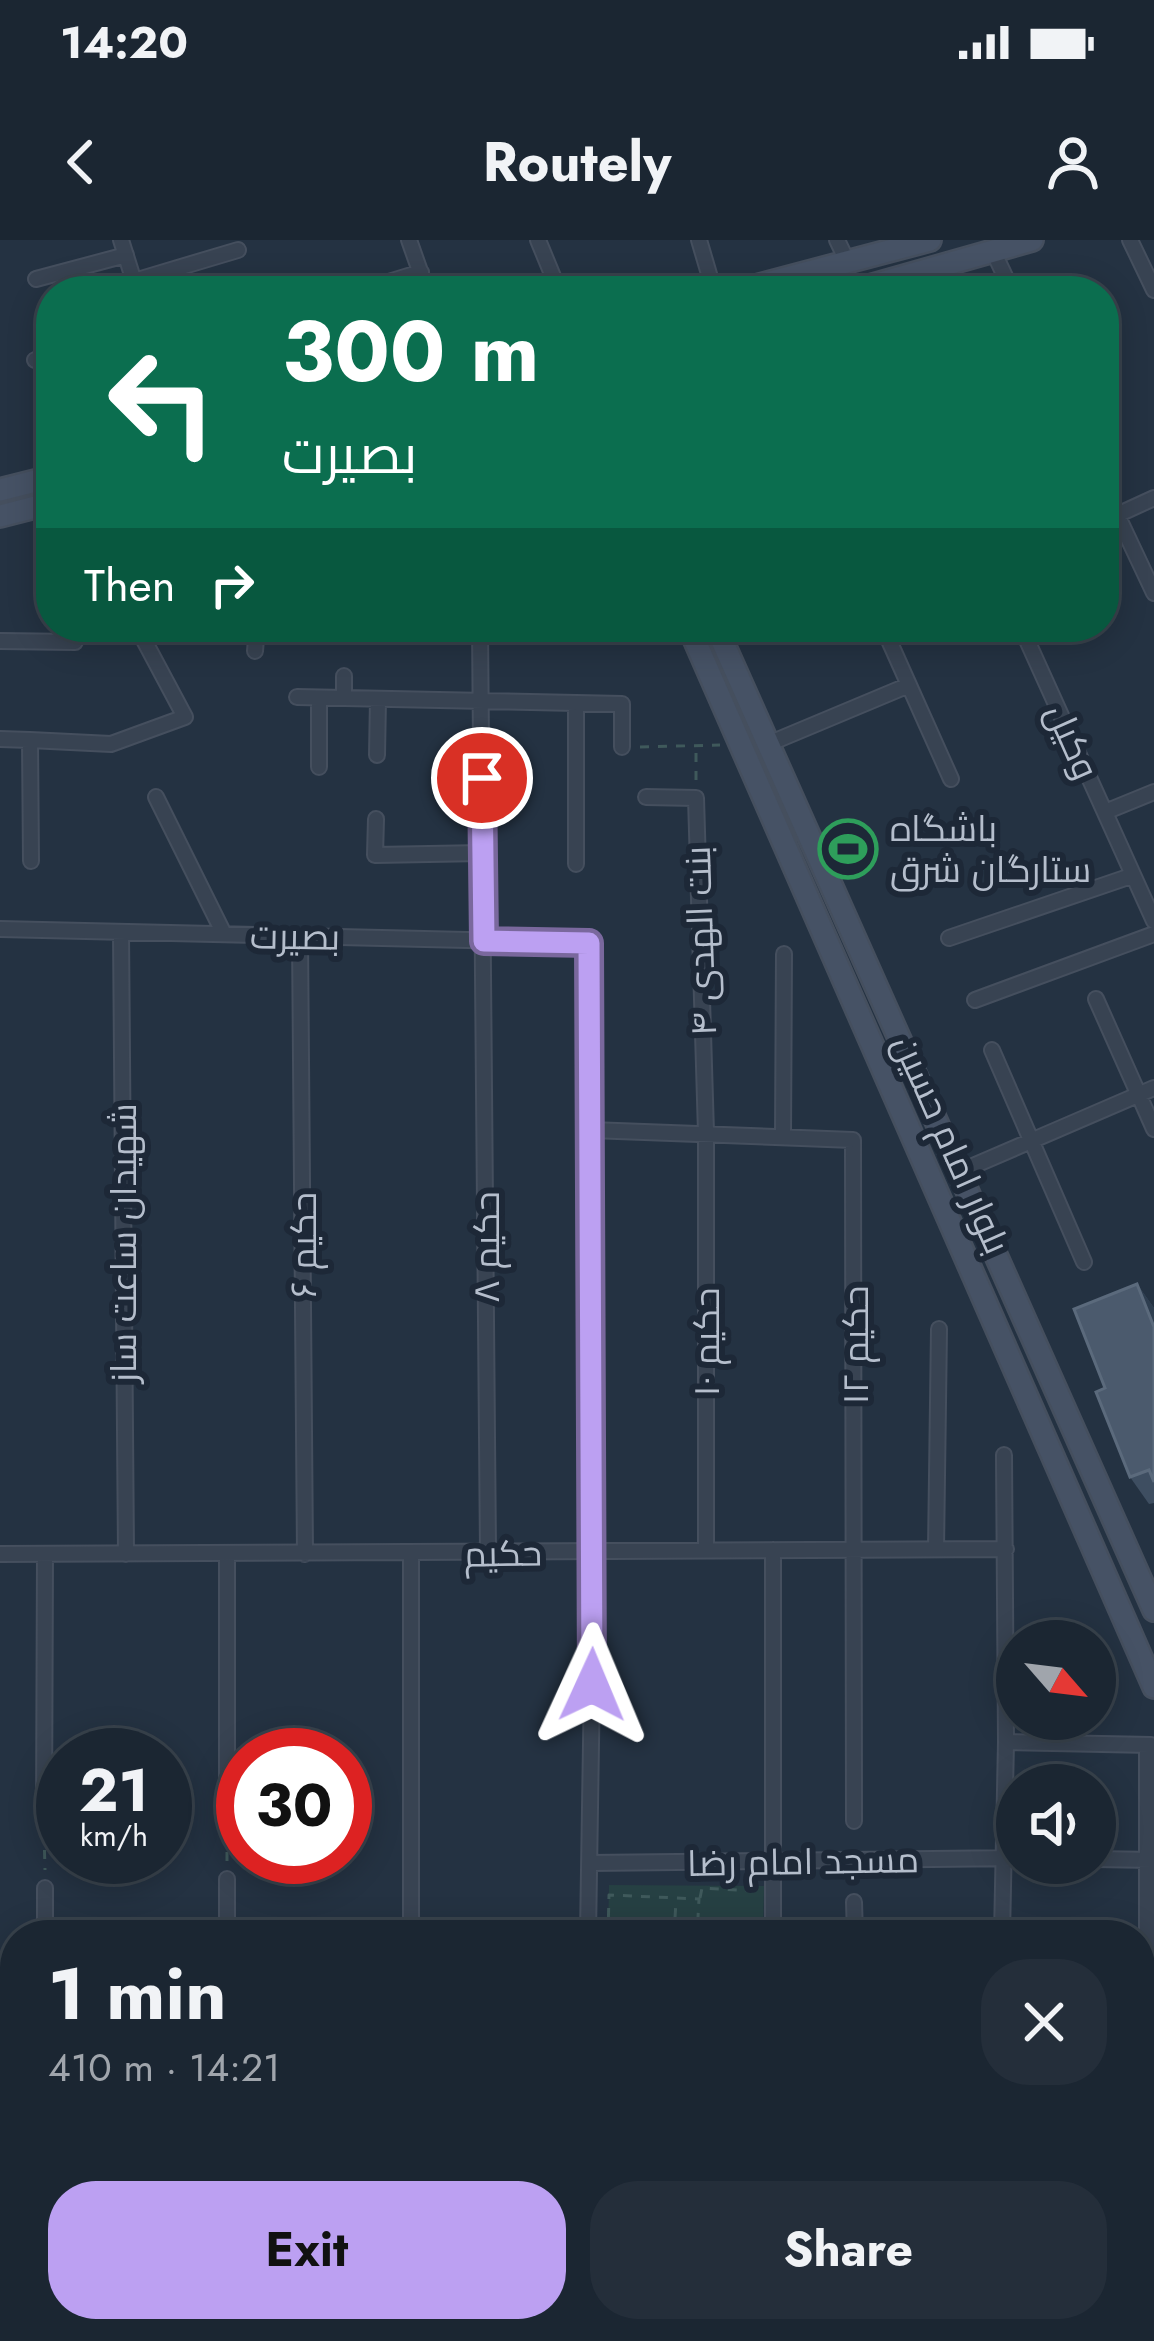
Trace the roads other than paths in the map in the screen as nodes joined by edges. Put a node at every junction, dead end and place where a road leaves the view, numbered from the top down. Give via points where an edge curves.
1 (409, 240) edge
2 (538, 240) edge
3 (699, 240) edge
4 (837, 240) edge
5 (930, 240) edge
6 (1032, 240) edge
7 (1130, 240) edge
8 (123, 248) edge
9 (238, 250) dead end
10 (994, 251) junction
11 (848, 263) junction
12 (421, 272) junction
13 (910, 274) joint
14 (44, 276) edge
15 (164, 276) edge
16 (408, 276) edge
17 (422, 276) edge
18 (553, 276) edge
19 (710, 276) edge
20 (796, 276) edge
21 (903, 276) edge
22 (1005, 276) edge
23 (1154, 290) edge
24 (36, 481) edge
25 (0, 490) edge
26 (1154, 498) edge
27 (36, 507) edge
28 (1119, 515) edge
29 (0, 516) edge
30 (1119, 517) edge
31 (1154, 593) edge
32 (0, 641) edge
33 (36, 641) edge
34 (145, 642) edge
35 (255, 642) edge
36 (480, 642) edge
37 (695, 642) edge
38 (723, 642) edge
39 (890, 642) edge
40 (1028, 642) edge
41 (255, 650) dead end
42 (344, 676) dead end
43 (909, 685) junction
44 (297, 697) dead end
45 (320, 698) junction
46 (344, 698) junction
47 (378, 699) junction
48 (481, 703) junction
49 (576, 703) junction
50 (0, 740) edge
51 (30, 740) junction
52 (768, 744) junction
53 (622, 747) road end
54 (377, 755) dead end
55 (319, 767) dead end
56 (951, 779) dead end
57 (1154, 792) edge
58 (156, 797) dead end
59 (646, 797) dead end
60 (1105, 812) junction
61 (376, 818) dead end
62 (483, 853) junction
63 (31, 861) dead end
64 (576, 864) dead end
65 (1131, 876) junction
66 (827, 878) junction
67 (804, 889) junction
68 (1152, 913) edge
69 (0, 929) edge
70 (121, 932) junction
71 (224, 934) junction
72 (1154, 934) edge
73 (300, 936) junction
74 (949, 938) dead end
75 (484, 941) junction
76 (784, 954) dead end
77 (1096, 999) dead end
78 (975, 1000) dead end
79 (992, 1050) dead end
80 (1147, 1092) edge
81 (1154, 1129) edge
82 (591, 1130) junction
83 (706, 1133) junction
84 (782, 1137) junction
85 (1029, 1142) junction
86 (958, 1172) junction
87 (1084, 1262) dead end
88 (939, 1329) dead end
89 (1004, 1455) dead end
90 (1006, 1549) junction
91 (773, 1550) junction
92 (857, 1550) junction
93 (936, 1550) junction
94 (706, 1551) junction
95 (488, 1552) junction
96 (594, 1552) junction
97 (0, 1554) edge
98 (45, 1554) junction
99 (126, 1554) junction
100 (227, 1554) junction
101 (305, 1554) junction
102 (411, 1554) junction
103 (1154, 1610) edge
104 (1154, 1687) edge
105 (44, 1728) edge
106 (227, 1728) edge
107 (1006, 1742) junction
108 (1150, 1745) edge
109 (1007, 1764) edge
110 (854, 1821) dead end
111 (996, 1858) edge
112 (1116, 1859) edge
113 (1152, 1859) edge
114 (590, 1862) junction
115 (773, 1863) junction
116 (227, 1884) edge
117 (1007, 1884) edge
118 (45, 1888) road end
119 (854, 1902) dead end
120 (45, 1920) edge
121 (226, 1920) edge
122 (411, 1920) edge
123 (588, 1920) edge
124 (773, 1920) edge
125 (855, 1920) edge
126 (1003, 1920) edge
127 (1149, 1920) edge

1 - 12 street
2 - 18 street
3 - 19 street
4 - 11 street
5 - 11 main road
6 - 10 main road
7 - 23 street
8 - 14 street
9 - 15 street
10 - 13 main road
10 - 22 street
11 - 20 main road
12 - 16 street
12 - 17 street
13 - 21 main road
24 - 25 main road
26 - 28 street
27 - 29 main road
30 - 31 street
32 - 33 street
34 - 51 street via 184,717 111,744
35 - 41 street
36 - 48 street, حکیم ۸
37 - 67 main road, بلوار امام حسین
38 - 52 main road, بلوار امام حسین
39 - 43 street
40 - 60 street, وکیل
42 - 46 street
43 - 52 street
43 - 56 street
44 - 45 street
45 - 46 street
45 - 55 street
46 - 47 street
47 - 48 street
47 - 54 street
48 - 49 street
48 - 62 street, حکیم ۸
49 - 53 street via 622,704
49 - 64 street
50 - 51 street
51 - 63 street
52 - 66 main road, بلوار امام حسین
57 - 60 street
58 - 71 street
59 - 83 street, بنت الهدی ۴ via 695,799
60 - 65 street, وکیل
61 - 62 street via 375,855
62 - 75 street, حکیم ۸
65 - 68 street, وکیل
65 - 74 street
66 - 67 main road
66 - 86 main road, بلوار امام حسین
67 - 104 main road, بلوار امام حسین
69 - 70 street, بصیرت
70 - 71 street, بصیرت
70 - 99 street, شهیدان ساعت ساز
71 - 73 street, بصیرت
72 - 78 street
73 - 75 street, بصیرت
73 - 101 street, حکیم ۶
75 - 82 street, بصیرت via 589,943
75 - 95 street, حکیم ۸
76 - 84 street
77 - 80 street
79 - 85 street
80 - 81 street
80 - 85 street
82 - 83 street
82 - 96 street
83 - 84 street
83 - 94 street, حکیم ۱۰
84 - 92 street, حکیم ۱۲ via 853,1140
85 - 86 street
85 - 87 street
86 - 103 main road, بلوار امام حسین
88 - 93 street
89 - 90 street
90 - 93 street, حکیم
90 - 107 street
91 - 92 street, حکیم
91 - 94 street, حکیم
91 - 115 street
92 - 93 street, حکیم
92 - 110 street, حکیم ۱۲
94 - 96 street, حکیم
95 - 96 street, حکیم
95 - 102 street, حکیم
96 - 114 street
97 - 98 street, حکیم
98 - 99 street, حکیم
98 - 105 street
99 - 100 street, حکیم
100 - 101 street, حکیم
100 - 106 street
101 - 102 street, حکیم
102 - 122 street
107 - 108 street
107 - 109 street
108 - 113 street
111 - 115 street, مسجد امام رضا
112 - 113 street
113 - 127 street
114 - 115 street, مسجد امام رضا
114 - 123 street
115 - 124 street
116 - 121 street
117 - 126 street
118 - 120 street
119 - 125 street

